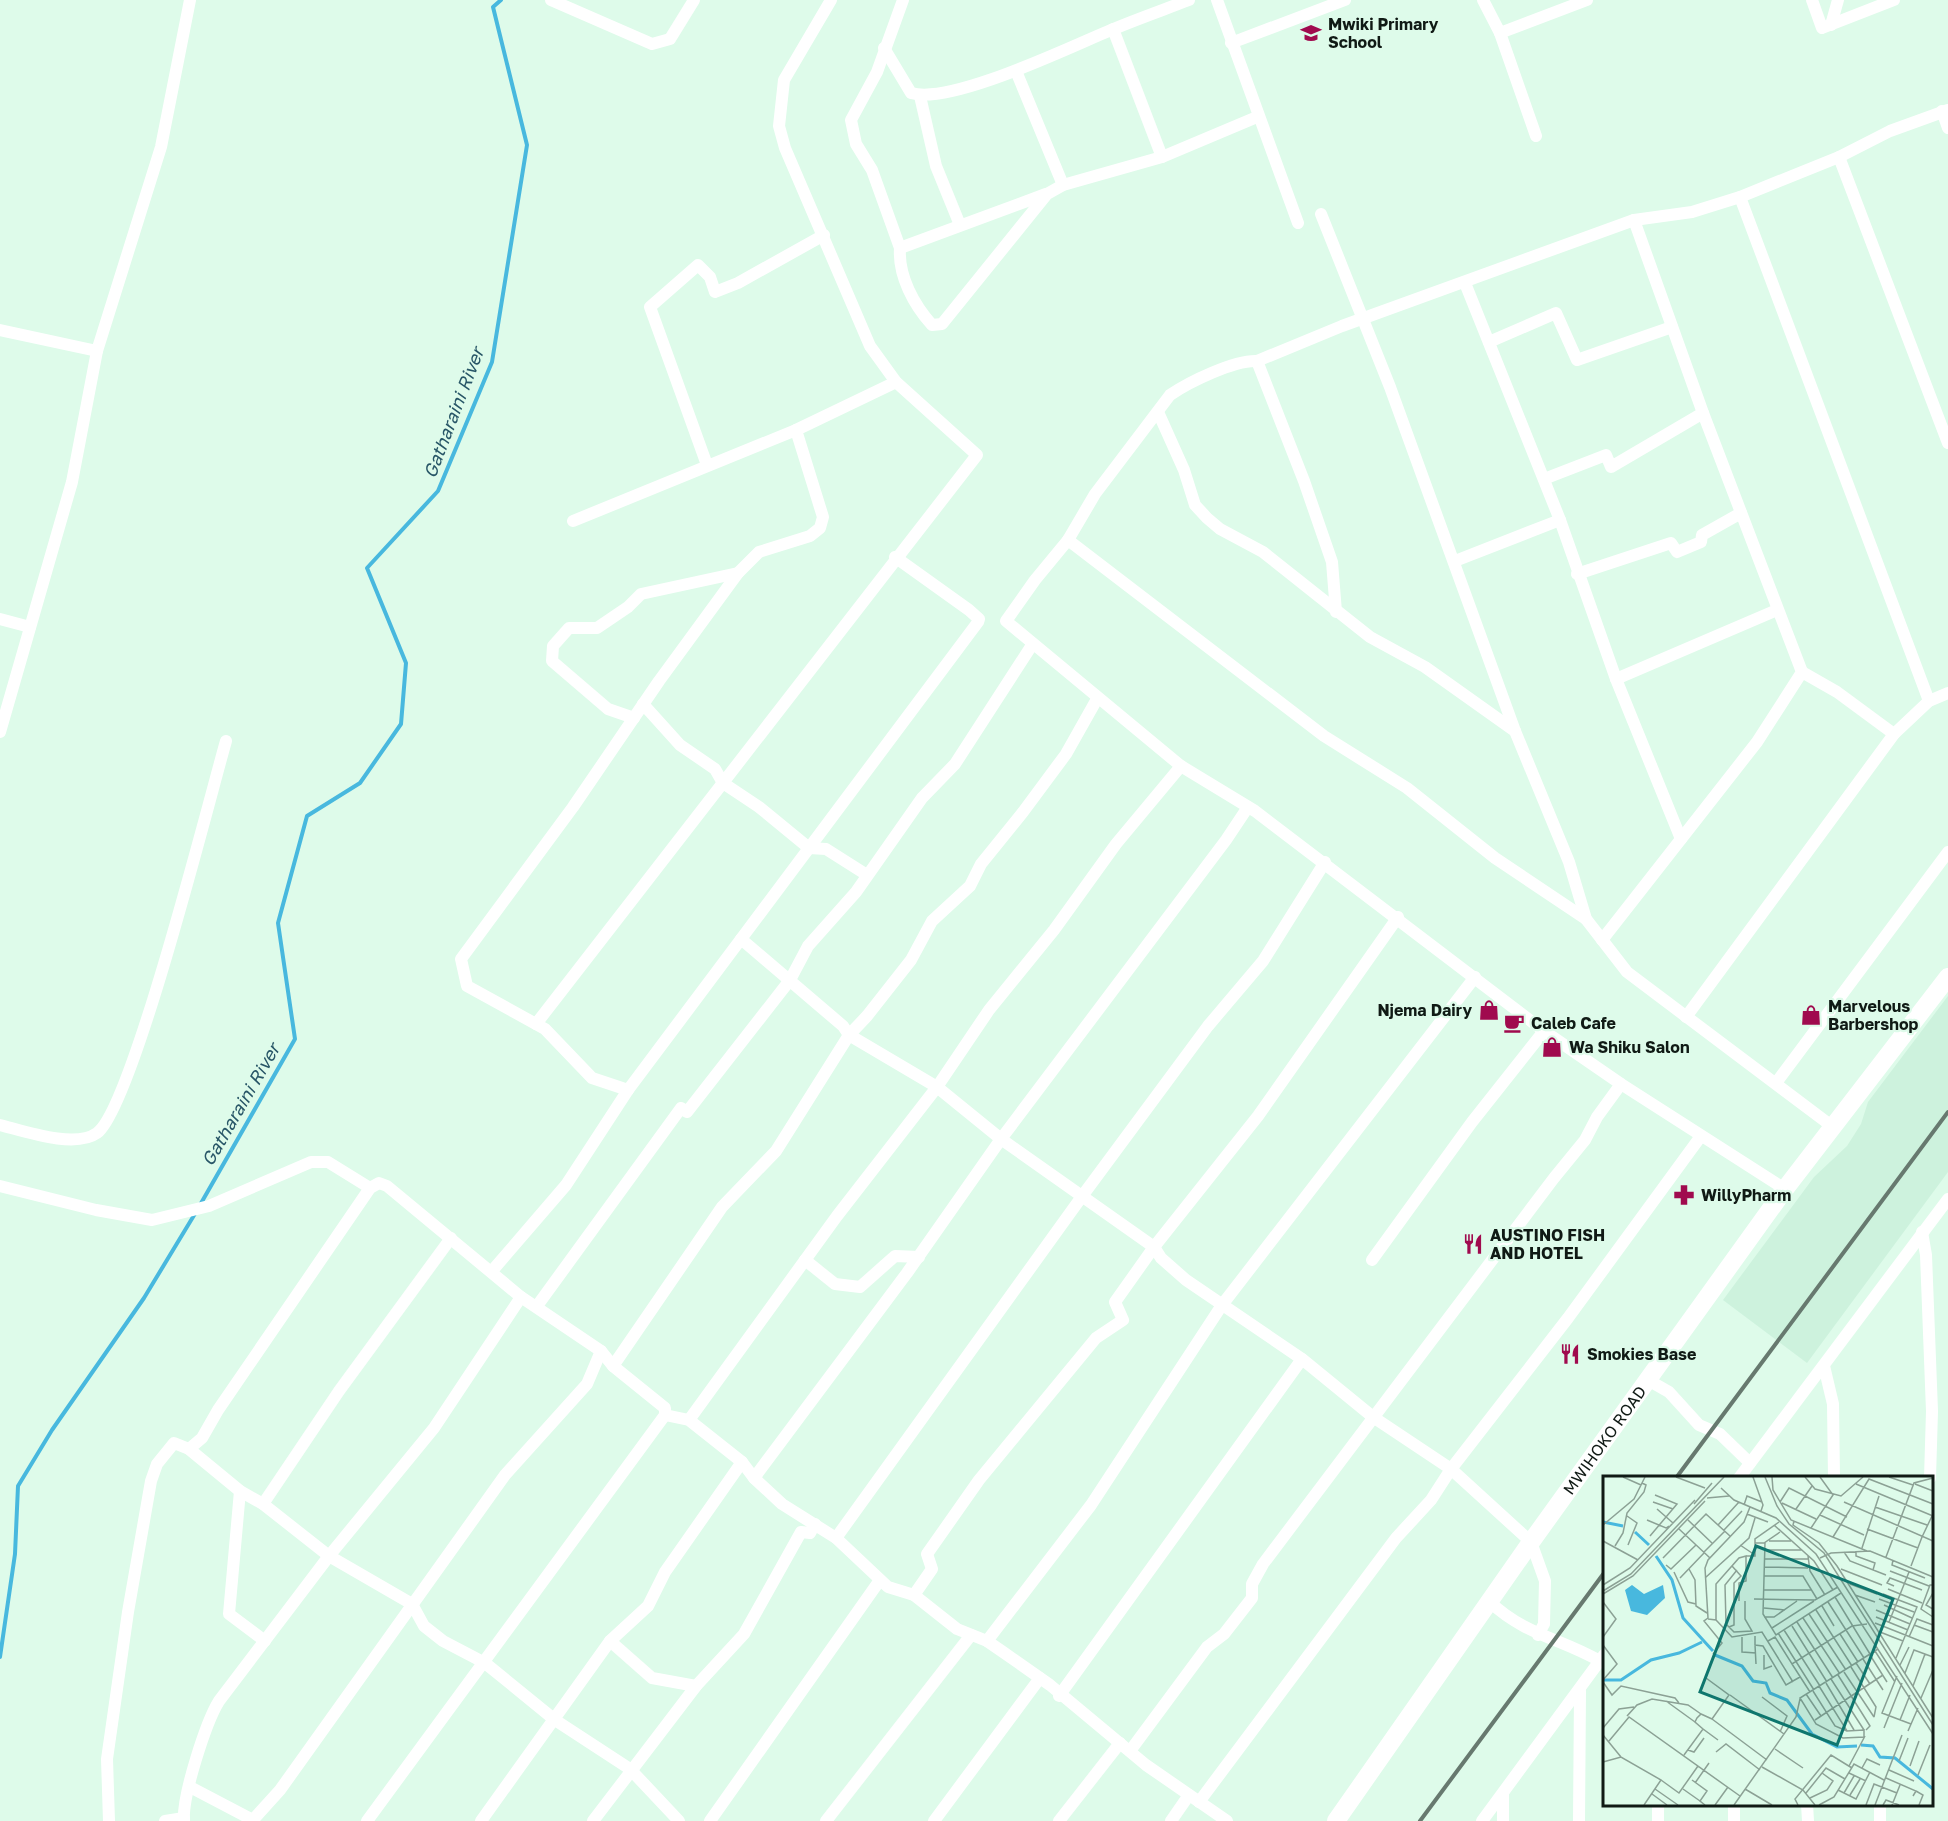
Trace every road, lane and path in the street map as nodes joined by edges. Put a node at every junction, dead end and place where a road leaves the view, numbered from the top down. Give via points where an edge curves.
1 (190, 0) edge
2 (551, 0) edge
3 (694, 0) edge
4 (831, 0) edge
5 (903, 0) edge
6 (1189, 0) edge
7 (1217, 0) edge
8 (1345, 0) edge
9 (1484, 0) edge
10 (1587, 0) edge
11 (1812, 0) edge
12 (1838, 0) edge
13 (1894, 0) edge
14 (1831, 25) junction
15 (1113, 29) junction
16 (1500, 33) junction
17 (1231, 43) junction
18 (884, 48) junction
19 (1016, 71) junction
20 (920, 96) junction
21 (1945, 111) edge
22 (1257, 117) junction
23 (1948, 128) edge
24 (1536, 136) dead end
25 (1162, 157) junction
26 (1839, 158) junction
27 (1063, 185) junction
28 (1047, 194) junction
29 (1740, 197) junction
30 (1321, 214) dead end
31 (1634, 220) junction
32 (1298, 223) dead end
33 (960, 225) junction
34 (824, 236) junction
35 (900, 248) junction
36 (1465, 283) junction
37 (1363, 319) junction
38 (1672, 327) junction
39 (0, 330) edge
40 (1489, 342) junction
41 (97, 351) junction
42 (1257, 362) junction
43 (896, 382) junction
44 (1158, 412) junction
45 (1703, 413) junction
46 (796, 430) junction
47 (1948, 443) edge
48 (707, 465) junction
49 (1544, 479) junction
50 (1741, 513) junction
51 (1560, 520) junction
52 (573, 521) dead end
53 (1068, 540) junction
54 (895, 557) junction
55 (1455, 561) junction
56 (738, 573) junction
57 (1577, 574) junction
58 (1777, 610) junction
59 (1336, 612) junction
60 (0, 619) edge
61 (30, 627) junction
62 (1032, 645) junction
63 (1802, 672) junction
64 (1616, 679) junction
65 (1948, 693) edge
66 (1097, 699) junction
67 (1929, 701) junction
68 (643, 704) junction
69 (634, 718) junction
70 (1515, 731) junction
71 (0, 732) edge
72 (1894, 734) junction
73 (226, 741) dead end
74 (1181, 766) junction
75 (723, 783) junction
76 (1248, 807) junction
77 (1681, 839) junction
78 (809, 848) junction
79 (1948, 852) edge
80 (1325, 862) junction
81 (867, 875) junction
82 (1398, 917) junction
83 (1586, 919) junction
84 (741, 939) junction
85 (1602, 940) junction
86 (1475, 977) junction
87 (1948, 977) edge
88 (790, 980) junction
89 (1686, 1017) junction
90 (536, 1024) junction
91 (1544, 1031) junction
92 (849, 1035) junction
93 (1776, 1083) junction
94 (1621, 1084) junction
95 (937, 1087) junction
96 (628, 1090) junction
97 (0, 1125) edge
98 (1833, 1127) junction
99 (1701, 1136) junction
100 (1001, 1139) junction
101 (0, 1186) edge
102 (370, 1188) junction
103 (1785, 1189) junction
104 (1083, 1194) junction
105 (1948, 1199) edge
106 (1922, 1232) junction
107 (451, 1238) junction
108 (1154, 1247) junction
109 (919, 1257) junction
110 (805, 1260) junction
111 (1372, 1260) dead end
112 (492, 1271) junction
113 (521, 1297) junction
114 (1222, 1305) junction
115 (537, 1306) junction
116 (601, 1351) junction
117 (1302, 1359) junction
118 (613, 1366) junction
119 (1824, 1366) junction
120 (1648, 1380) junction
121 (666, 1415) junction
122 (1374, 1417) junction
123 (688, 1419) junction
124 (189, 1449) junction
125 (742, 1462) junction
126 (1750, 1463) junction
127 (1451, 1469) junction
128 (1740, 1476) edge
129 (1834, 1476) edge
130 (1930, 1476) edge
131 (754, 1478) junction
132 (240, 1491) junction
133 (263, 1504) junction
134 (815, 1524) junction
135 (836, 1538) junction
136 (1531, 1542) junction
137 (329, 1557) junction
138 (880, 1580) junction
139 (914, 1595) junction
140 (1490, 1602) junction
141 (412, 1604) junction
142 (971, 1635) junction
143 (1538, 1635) junction
144 (265, 1641) junction
145 (610, 1641) junction
146 (987, 1641) junction
147 (1602, 1658) edge
148 (485, 1663) junction
149 (1040, 1678) junction
150 (696, 1686) junction
151 (1580, 1692) junction
152 (1059, 1696) junction
153 (555, 1720) junction
154 (1125, 1747) junction
155 (630, 1769) junction
156 (190, 1787) junction
157 (1503, 1794) junction
158 (1194, 1798) junction
159 (1807, 1806) edge
160 (184, 1820) edge
161 (253, 1820) edge
162 (109, 1821) edge
163 (165, 1821) edge
164 (367, 1821) edge
165 (481, 1821) edge
166 (593, 1821) edge
167 (679, 1821) edge
168 (710, 1821) edge
169 (826, 1821) edge
170 (934, 1821) edge
171 (1059, 1821) edge
172 (1171, 1821) edge
173 (1227, 1821) edge
174 (1336, 1821) edge
175 (1482, 1821) edge
176 (1503, 1821) edge
177 (1580, 1821) edge
178 (1808, 1821) edge

1 - 41 street via 161,147
2 - 3 street via 652,44 670,39
4 - 34 street via 784,80 779,110 785,148
5 - 18 street
6 - 15 street
7 - 17 street
8 - 17 street
9 - 16 street
10 - 16 street
11 - 14 street via 1822,28
12 - 14 street
13 - 14 street
15 - 19 street
15 - 25 street
16 - 24 street
17 - 22 street
18 - 20 street via 911,93
18 - 35 street via 877,72 852,120 856,144 872,170
19 - 20 street
19 - 27 street
20 - 33 street via 936,166
21 - 23 street
21 - 26 street via 1890,131
22 - 25 street
22 - 32 street
25 - 27 street
26 - 29 street
26 - 47 street
27 - 28 street
28 - 33 street
28 - 35 street via 945,320 936,326 918,308 899,261
29 - 31 street via 1692,212
29 - 67 street
30 - 37 street
31 - 36 street
31 - 38 street
33 - 35 street
34 - 43 street via 870,346
34 - 48 street via 714,292 710,277 698,265 650,307
36 - 37 street
36 - 40 street
37 - 42 street
37 - 55 street
38 - 40 street via 1578,360 1556,313
38 - 45 street
39 - 41 street
40 - 49 street
41 - 61 street via 72,482
42 - 44 street via 1246,361 1186,384 1170,395
42 - 59 street via 1332,562
43 - 46 street
43 - 54 street via 977,454
44 - 53 street via 1095,494
44 - 59 street via 1195,505 1220,529 1263,552
45 - 49 street via 1611,466 1606,455
45 - 50 street
46 - 48 street
46 - 56 street via 823,517 820,528 810,536 759,552
48 - 52 street
49 - 51 street
50 - 57 street via 1702,535 1701,542 1677,552 1671,543
50 - 58 street
51 - 55 street
51 - 57 street
53 - 62 street via 1006,621
53 - 83 street via 1324,736 1407,788 1495,858
54 - 75 street
54 - 78 street via 979,619
55 - 70 street
56 - 68 street
56 - 69 street via 641,594 597,628 569,628 557,640 552,662 608,709
57 - 64 street
58 - 63 street
58 - 64 street
59 - 70 street via 1370,637 1425,667
60 - 61 street
61 - 71 street
62 - 66 street
62 - 81 street via 955,764 922,798
63 - 72 street
63 - 77 street via 1757,742
64 - 77 street
65 - 67 street
66 - 74 street
66 - 92 street via 1066,754 981,864 970,886 932,921 911,960
67 - 72 street
68 - 69 street
68 - 75 street via 680,745 715,770
69 - 90 street via 461,959 467,986
70 - 83 street via 1569,862
72 - 89 street
73 - 97 street via 144,1027 110,1119 97,1134 76,1139 47,1137
74 - 76 street
74 - 95 street via 989,1010
75 - 78 street
75 - 90 street
76 - 80 street
76 - 100 street
77 - 85 street
78 - 81 street via 826,849
78 - 84 street
79 - 93 street
80 - 82 street
80 - 104 street via 1263,961 1208,1026
81 - 88 street via 808,946
82 - 86 street
82 - 108 street via 1258,1116
83 - 85 street
84 - 88 street
84 - 96 street
85 - 89 street via 1627,972
86 - 91 street
86 - 114 street
87 - 98 street, MWIHOKO ROAD
88 - 92 street
88 - 115 street via 687,1112 681,1108
89 - 93 street
90 - 96 street via 591,1078
91 - 94 street
91 - 111 street
92 - 95 street
92 - 118 street via 776,1151 722,1207
93 - 98 street
94 - 99 street
94 - 122 street via 1585,1140
95 - 100 street
95 - 110 street
96 - 112 street via 566,1185
98 - 103 street, MWIHOKO ROAD
99 - 103 street
99 - 127 street
100 - 104 street
100 - 109 street
101 - 102 street via 152,1220 209,1206 311,1162 328,1162
102 - 107 street via 387,1186
102 - 124 street via 202,1438
103 - 120 street, MWIHOKO ROAD
104 - 108 street
104 - 135 street
105 - 106 street
106 - 119 street
106 - 130 street via 1932,1412
107 - 112 street
107 - 133 street via 339,1391
108 - 114 street via 1186,1280
108 - 139 street via 1115,1302 1123,1320 1096,1338 979,1480 927,1554 932,1569
109 - 110 street via 895,1256 860,1287 835,1284
109 - 131 street
110 - 123 street
112 - 113 street
113 - 115 street
113 - 137 street via 434,1428
114 - 117 street
114 - 146 street via 1091,1505
115 - 116 street
116 - 118 street
116 - 141 street via 587,1384 505,1475
117 - 122 street
117 - 152 street
118 - 121 street via 665,1408
119 - 126 street
119 - 129 street via 1833,1404
120 - 126 street via 1669,1392 1699,1425 1720,1434
120 - 136 street, MWIHOKO ROAD
121 - 123 street
121 - 148 street
122 - 127 street
122 - 154 street via 1263,1564 1252,1584 1252,1598
123 - 125 street
124 - 132 street
124 - 162 street via 174,1443 157,1464 151,1481 107,1759
125 - 131 street
125 - 145 street via 665,1572 648,1606
126 - 128 street
127 - 136 street
127 - 158 street via 1431,1500 1396,1538
131 - 134 street via 782,1504
132 - 133 street
132 - 144 street via 229,1614
133 - 137 street
134 - 135 street
134 - 150 street via 810,1533 801,1532 744,1634
135 - 138 street
136 - 140 street, MWIHOKO ROAD
136 - 143 street via 1545,1581 1544,1624
137 - 141 street
137 - 144 street
138 - 139 street via 888,1587
138 - 168 street
139 - 142 street via 957,1629
140 - 143 street
140 - 174 street, MWIHOKO ROAD
141 - 148 street via 424,1626
141 - 161 street via 280,1790
142 - 146 street
142 - 169 street
143 - 147 street
144 - 156 street via 212,1713
145 - 150 street via 652,1678
145 - 153 street
146 - 149 street
147 - 151 street
148 - 153 street
148 - 164 street
149 - 152 street
149 - 170 street
150 - 155 street
151 - 157 street
151 - 177 street
152 - 154 street
153 - 155 street
153 - 165 street
154 - 158 street
154 - 171 street
155 - 166 street
155 - 167 street
156 - 160 street
156 - 161 street
157 - 175 street
157 - 176 street
158 - 172 street
158 - 173 street
159 - 178 street
160 - 163 street

